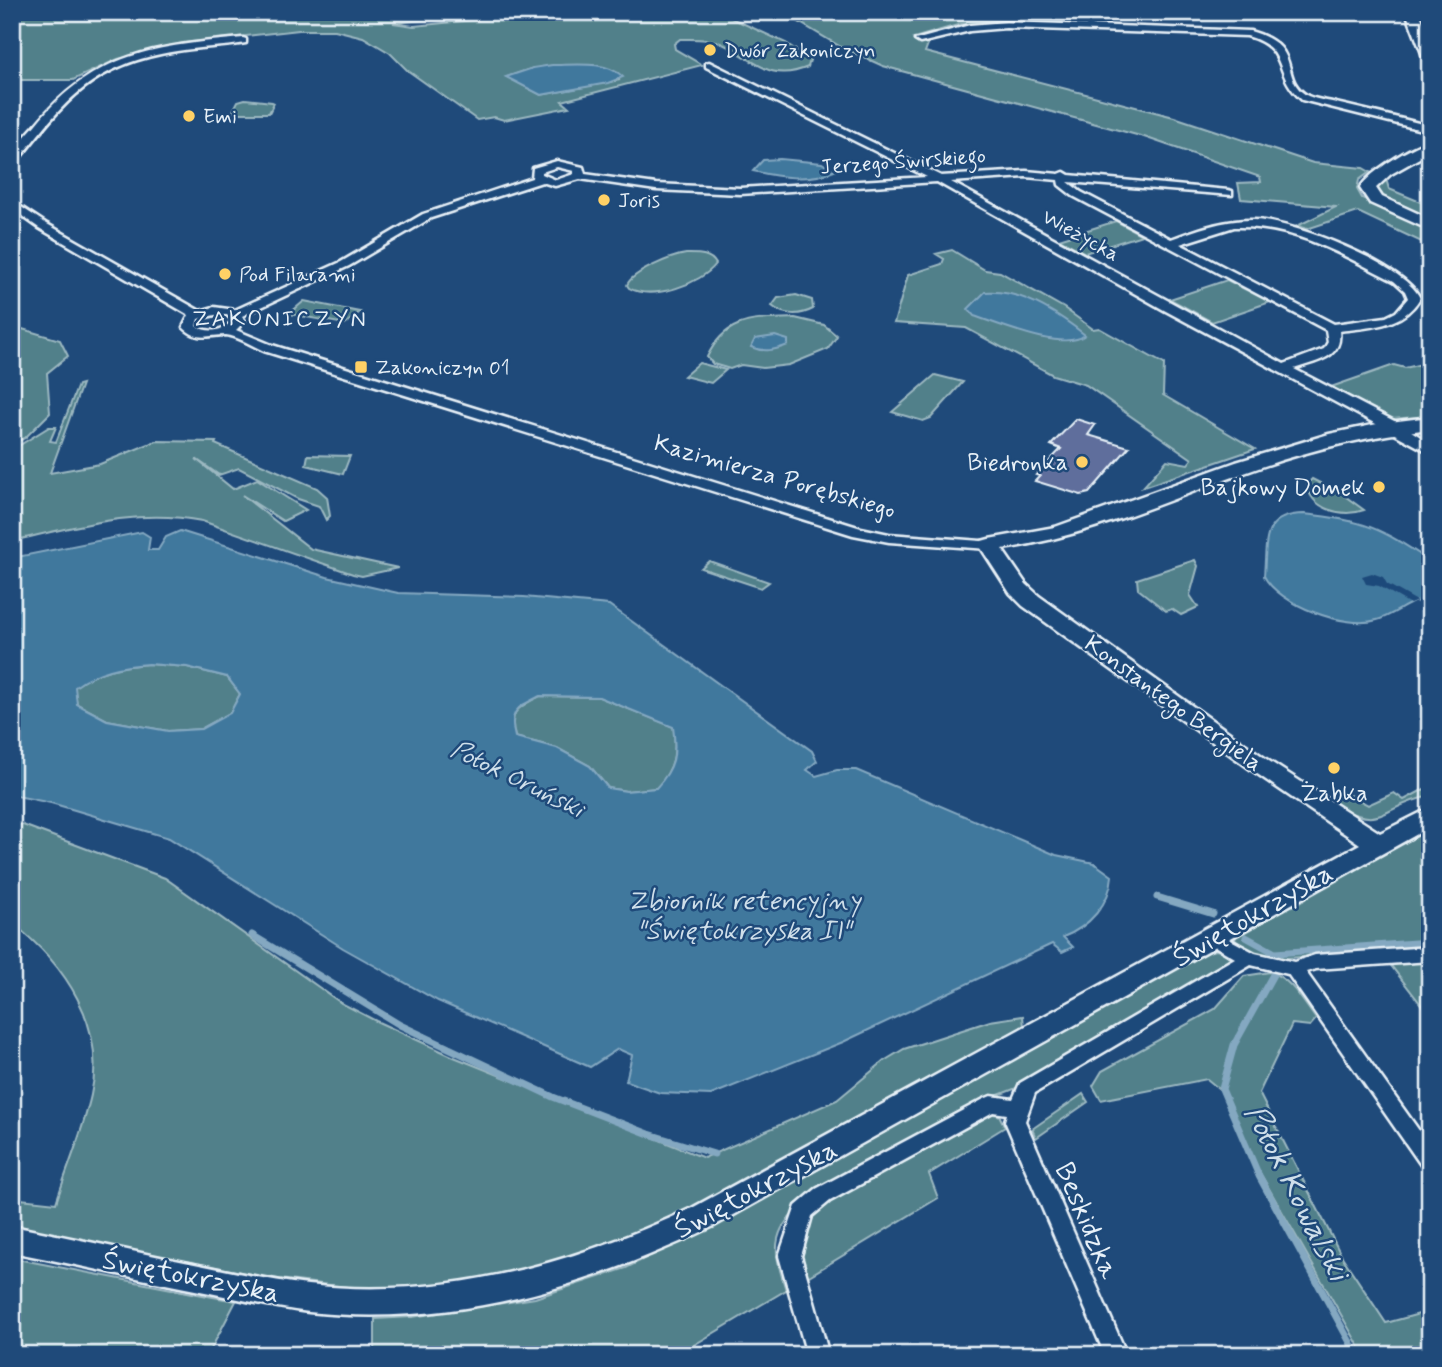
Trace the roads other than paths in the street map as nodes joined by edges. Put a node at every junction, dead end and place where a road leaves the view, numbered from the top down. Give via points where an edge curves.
1 (1412, 12) edge
2 (920, 40) dead end
3 (243, 41) dead end
4 (1430, 56) edge
5 (709, 65) dead end
6 (1430, 129) edge
7 (1427, 151) edge
8 (12, 161) edge
9 (1064, 175) junction
10 (580, 176) junction
11 (935, 177) junction
12 (539, 179) junction
13 (1228, 193) dead end
14 (12, 204) edge
15 (1430, 225) edge
16 (1171, 243) junction
17 (236, 314) junction
18 (198, 315) junction
19 (1332, 328) junction
20 (227, 331) junction
21 (1284, 368) junction
22 (1430, 424) edge
23 (1395, 427) junction
24 (1430, 449) edge
25 (989, 545) junction
26 (1430, 816) edge
27 (1377, 843) junction
28 (1214, 937) junction
29 (1430, 954) edge
30 (1249, 958) junction
31 (1294, 970) junction
32 (1019, 1108) junction
33 (1430, 1162) edge
34 (12, 1239) edge
35 (818, 1355) edge
36 (1116, 1355) edge

1 - 4 street
2 - 6 street via 997,25 1247,33 1278,45 1292,85 1305,98
3 - 8 street via 158,53 94,76 69,94
5 - 11 street, Wieżycka
7 - 15 street via 1373,178 1368,185 1384,204
9 - 11 street, Jerzego Świrskiego
9 - 13 street, Jerzego Świrskiego
9 - 16 street via 1063,183 1077,194
10 - 11 street, Jerzego Świrskiego via 728,191
10 - 12 street via 555,183
10 - 12 street via 579,169 558,164 537,170
11 - 21 street, Wieżycka
12 - 17 street via 427,216 345,264
14 - 18 street
16 - 19 street
16 - 19 street via 1237,223 1280,226 1398,279 1414,298 1399,316
17 - 18 street via 214,311
17 - 20 street via 240,321
18 - 20 street, Kazimierza Porębskiego via 188,324 191,329 207,334
19 - 21 street via 1334,342 1329,351
20 - 25 street, Kazimierza Porębskiego via 268,348 834,525 889,538
21 - 23 street, Wieżycka
22 - 23 street, Kazimierza Porębskiego
23 - 24 street, Wieżycka
23 - 25 street, Kazimierza Porębskiego via 1291,453 1060,532
25 - 27 street, Konstantego Bergiela via 1031,601
26 - 27 street, Świętokrzyska
27 - 28 street, Świętokrzyska
28 - 30 street
28 - 34 street, Świętokrzyska via 663,1238 621,1256 527,1283 427,1300 323,1300
29 - 31 street via 1315,962
30 - 31 street
30 - 32 street, Świętokrzyska via 1027,1088
31 - 33 street
32 - 35 street via 991,1104 823,1195 803,1212 790,1256
32 - 36 street, Beskidzka via 1015,1121

